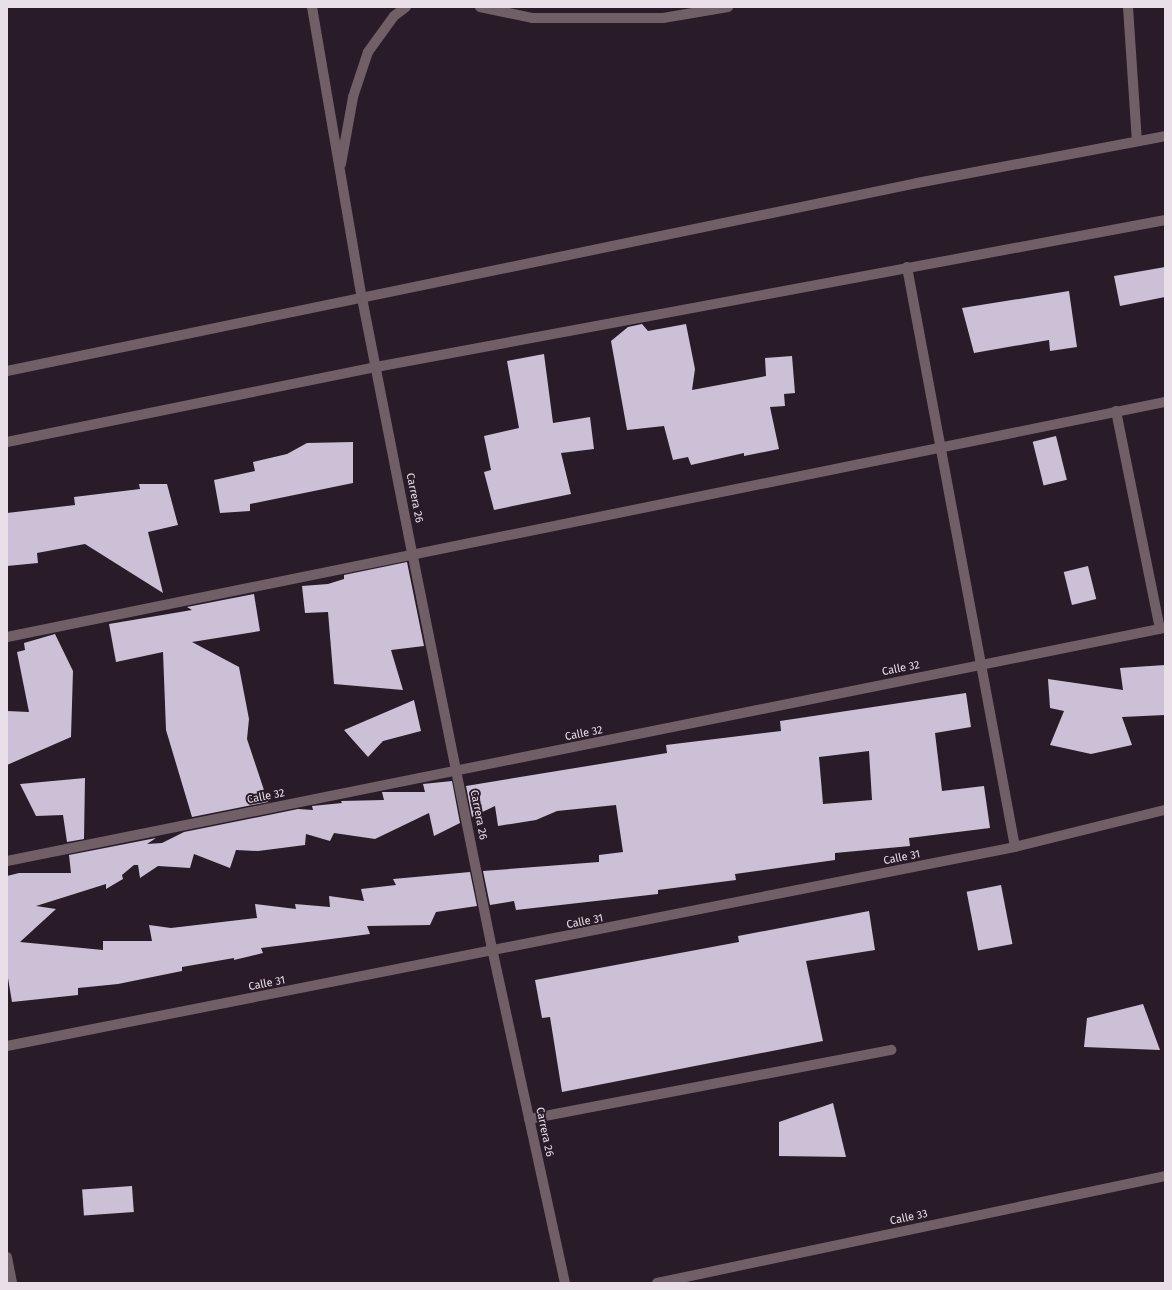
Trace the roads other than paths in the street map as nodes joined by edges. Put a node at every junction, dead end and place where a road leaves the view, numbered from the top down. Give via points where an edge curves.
1 (312, 7) edge
2 (406, 7) edge
3 (480, 7) edge
4 (728, 7) edge
5 (1128, 7) edge
6 (1165, 136) edge
7 (1137, 141) junction
8 (339, 172) junction
9 (1165, 220) edge
10 (907, 267) junction
11 (362, 298) junction
12 (376, 366) junction
13 (7, 371) edge
14 (1165, 402) edge
15 (1116, 411) junction
16 (7, 442) edge
17 (941, 446) junction
18 (412, 552) junction
19 (1163, 629) edge
20 (7, 637) edge
21 (983, 665) junction
22 (457, 772) junction
23 (1165, 810) edge
24 (1015, 847) junction
25 (7, 861) edge
26 (493, 953) junction
27 (7, 1046) edge
28 (891, 1050) dead end
29 (529, 1119) junction
30 (1165, 1176) edge
31 (7, 1257) edge
32 (12, 1283) edge
33 (565, 1283) edge
34 (657, 1283) edge

1 - 8 street, Carrera 26
2 - 8 street via 394,16 368,52 353,96
3 - 4 street via 532,18 663,18
5 - 7 street
6 - 7 street
7 - 11 street via 917,183
8 - 11 street, Carrera 26
9 - 10 street
10 - 12 street
10 - 17 street
11 - 12 street, Carrera 26
11 - 13 street
12 - 16 street
12 - 18 street, Carrera 26
14 - 15 street
15 - 17 street
15 - 19 street
17 - 18 street
17 - 21 street
18 - 20 street
18 - 22 street, Carrera 26
19 - 21 street, Calle 32
21 - 22 street, Calle 32
21 - 24 street
22 - 25 street, Calle 32
22 - 26 street, Carrera 26
23 - 24 street, Calle 31
24 - 26 street, Calle 31
26 - 27 street, Calle 31
26 - 29 street, Carrera 26
28 - 29 street
29 - 33 street, Carrera 26
30 - 34 street, Calle 33
31 - 32 street

